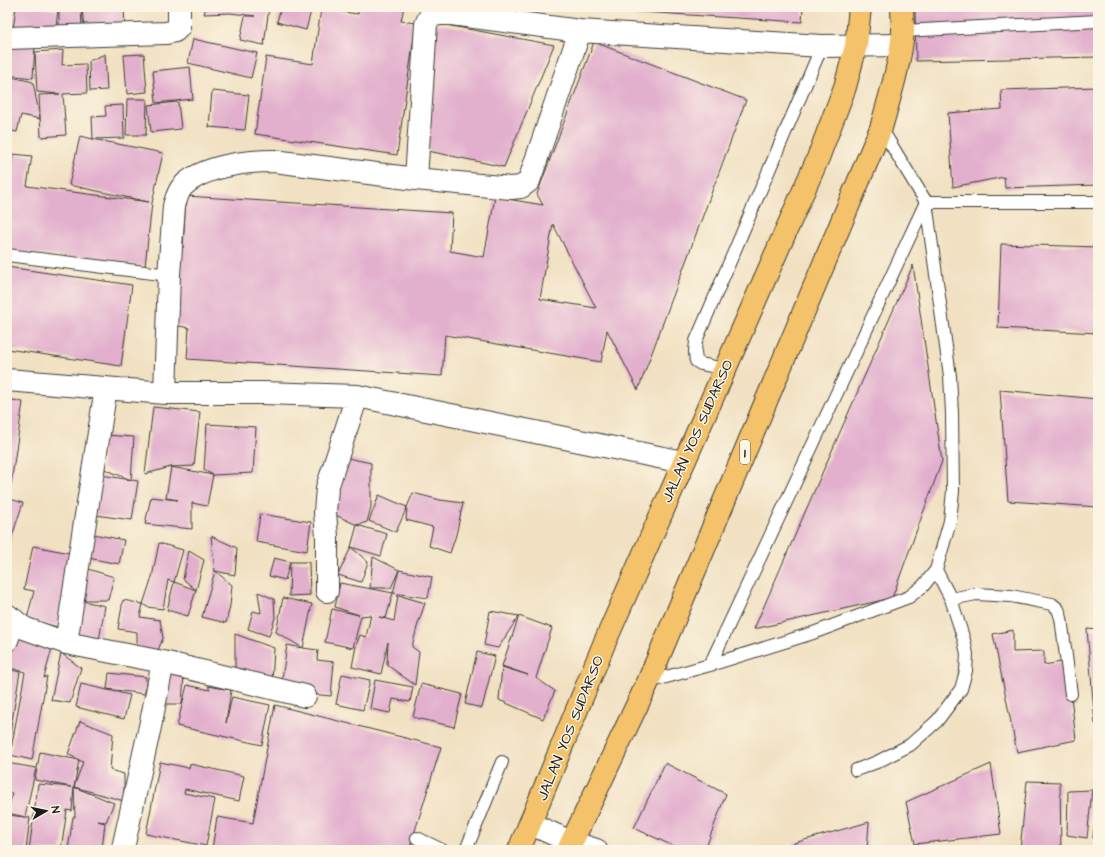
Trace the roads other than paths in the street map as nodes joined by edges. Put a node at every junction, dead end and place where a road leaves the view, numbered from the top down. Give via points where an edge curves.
1 (179, 7) edge
2 (860, 7) edge
3 (902, 7) edge
4 (1098, 21) edge
5 (580, 31) junction
6 (7, 38) edge
7 (902, 38) junction
8 (822, 46) junction
9 (856, 46) junction
10 (881, 128) junction
11 (416, 179) junction
12 (926, 202) junction
13 (1098, 202) edge
14 (7, 255) edge
15 (168, 275) junction
16 (725, 369) junction
17 (7, 380) edge
18 (106, 388) junction
19 (165, 393) junction
20 (357, 396) junction
21 (683, 462) junction
22 (936, 570) junction
23 (327, 591) dead end
24 (951, 599) junction
25 (9, 625) edge
26 (66, 643) junction
27 (163, 662) junction
28 (710, 665) junction
29 (648, 682) junction
30 (1071, 694) dead end
31 (305, 696) dead end
32 (502, 762) dead end
33 (856, 770) dead end
34 (531, 824) junction
35 (417, 838) dead end
36 (569, 846) edge
37 (123, 848) dead end
38 (442, 850) edge
39 (466, 850) edge
40 (519, 850) edge
41 (596, 850) edge

1 - 6 street via 179,26 175,31 166,33
2 - 9 highway, JALAN YOS SUDARSO
3 - 7 highway, 1
4 - 7 lane
5 - 8 street
5 - 11 street via 529,181 521,187 511,188
5 - 11 street via 451,14 430,16 426,24
7 - 9 street
7 - 10 highway, 1 via 894,83
8 - 9 street
8 - 16 lane via 696,341 696,360 701,364
9 - 16 highway, JALAN YOS SUDARSO via 845,87 818,158
10 - 12 lane
10 - 29 highway, 1
11 - 15 street via 274,161 241,163 196,177 182,187 174,206
12 - 13 lane
12 - 22 lane via 950,376 952,413 953,491 950,521
12 - 28 lane
14 - 15 lane
15 - 19 street
16 - 21 highway, JALAN YOS SUDARSO
17 - 18 street
18 - 19 street
18 - 26 street
19 - 20 street
20 - 21 street
20 - 23 street via 326,488
21 - 34 highway, JALAN YOS SUDARSO via 604,644
22 - 24 lane
22 - 28 lane via 923,586 909,597 813,633
24 - 30 lane via 976,594 1011,596 1052,604 1058,609 1061,618
24 - 33 lane via 967,654 961,689 937,721 910,745
25 - 26 street
26 - 27 street
27 - 31 street
27 - 37 street
28 - 29 lane
29 - 36 highway, 1
32 - 39 lane
34 - 36 street
34 - 40 highway, JALAN YOS SUDARSO
35 - 38 lane
36 - 41 street

